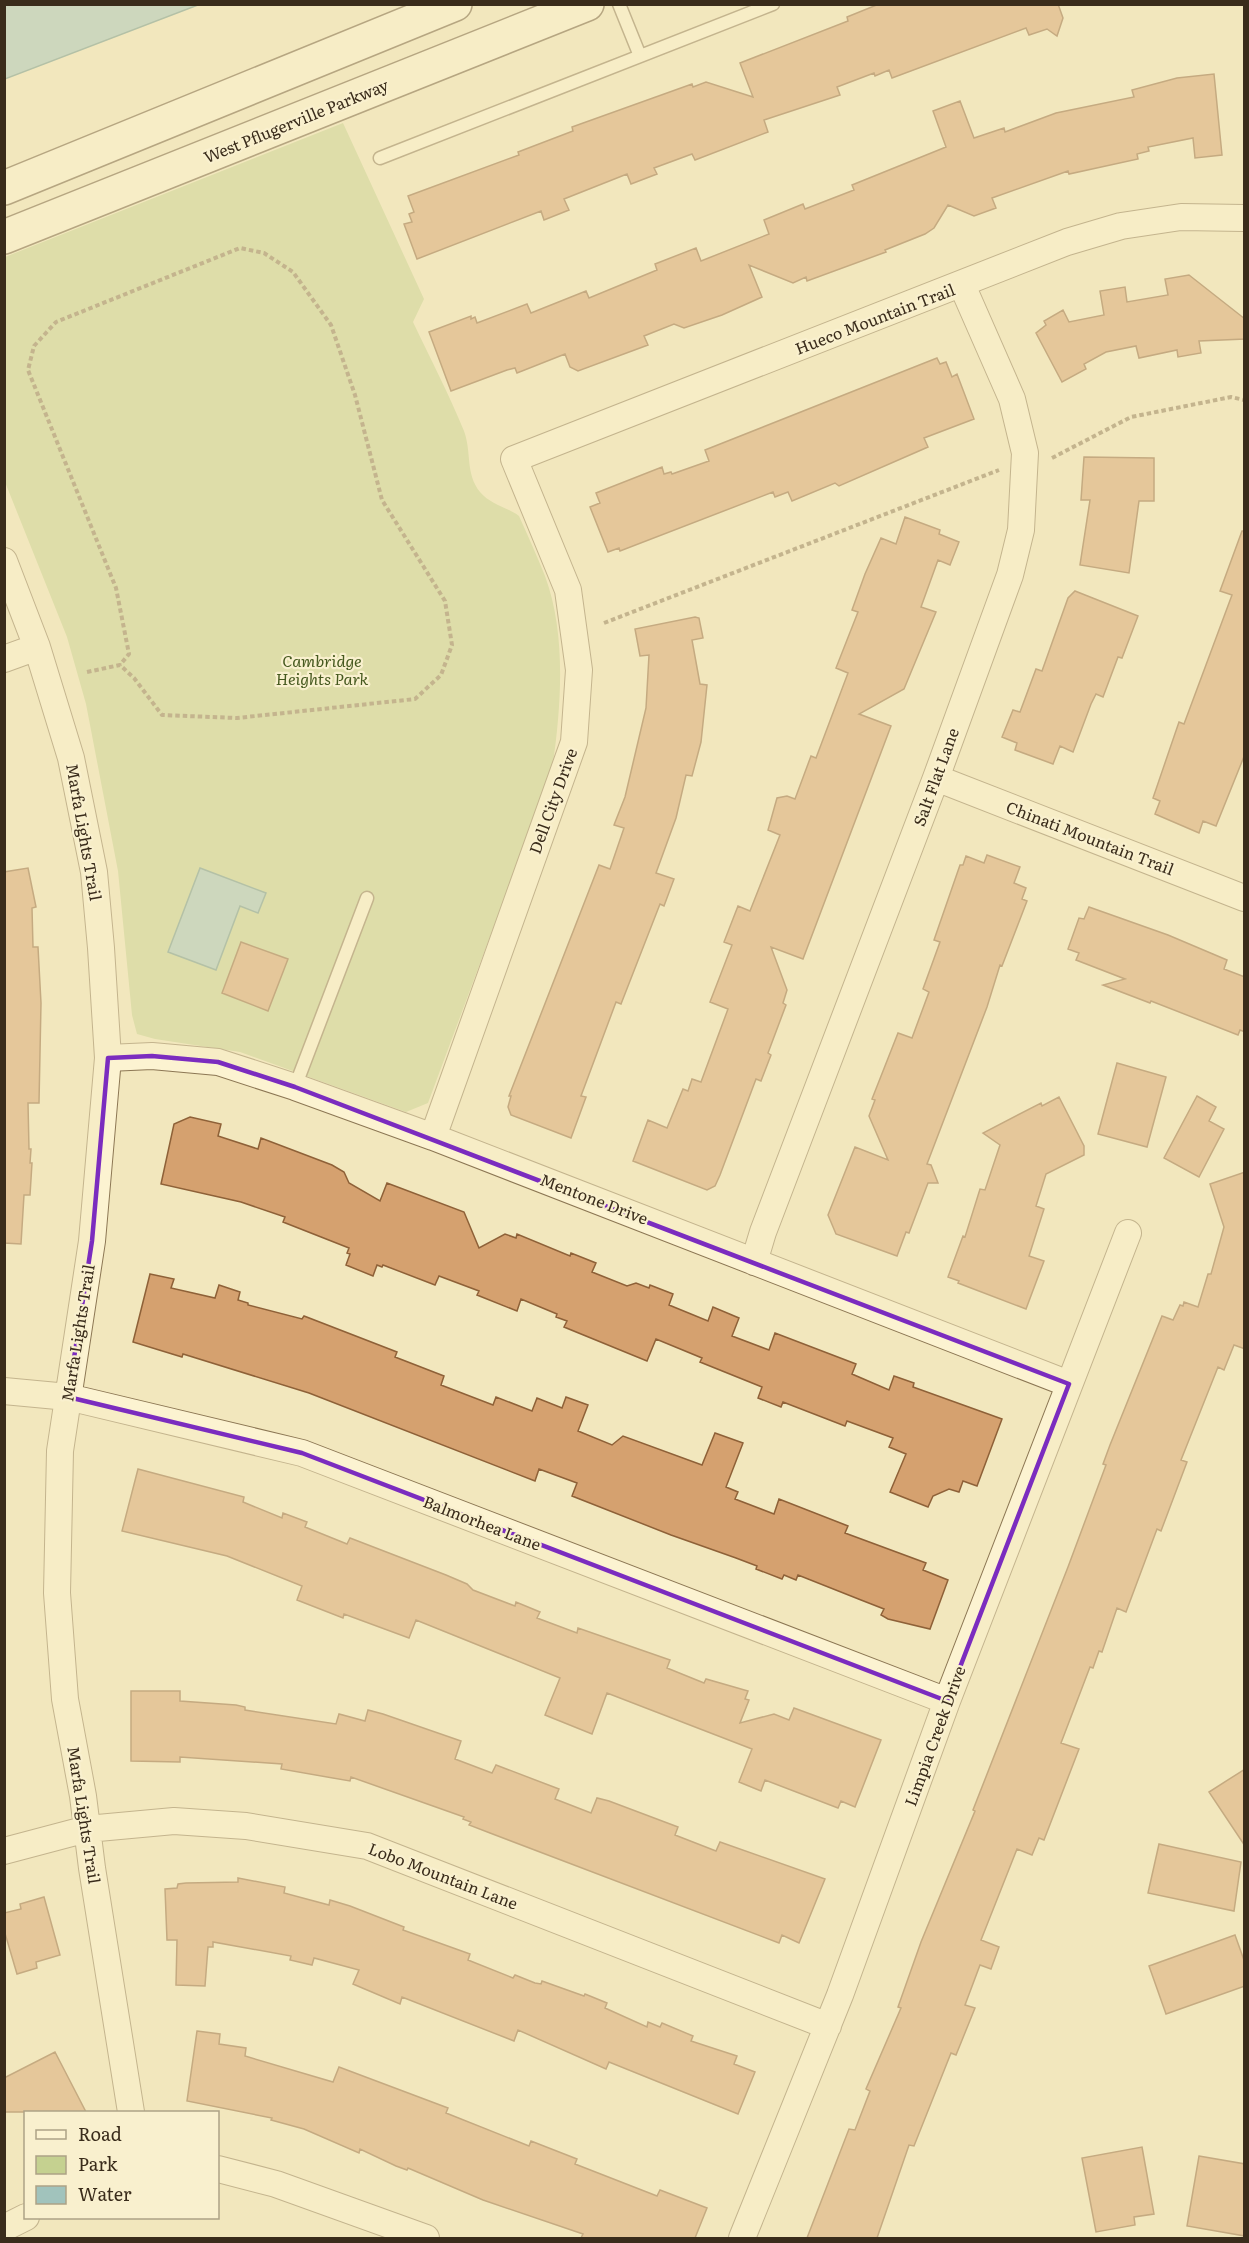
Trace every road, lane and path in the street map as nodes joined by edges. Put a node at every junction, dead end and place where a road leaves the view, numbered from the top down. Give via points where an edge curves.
1 (456, 4) edge
2 (587, 4) edge
3 (619, 4) edge
4 (773, 4) edge
5 (640, 57) junction
6 (380, 158) dead end
7 (4, 188) edge
8 (1245, 218) edge
9 (4, 237) edge
10 (962, 285) junction
11 (1245, 400) edge
12 (1052, 458) dead end
13 (514, 459) joint
14 (999, 470) dead end
15 (4, 561) edge
16 (604, 623) dead end
17 (37, 647) junction
18 (4, 659) edge
19 (120, 665) junction
20 (87, 672) dead end
21 (936, 778) junction
22 (367, 898) dead end
23 (1245, 898) edge
24 (108, 1058) junction
25 (295, 1087) junction
26 (433, 1137) junction
27 (1128, 1233) dead end
28 (754, 1262) junction
29 (1070, 1384) junction
30 (4, 1391) edge
31 (69, 1397) junction
32 (947, 1701) junction
33 (87, 1829) junction
34 (4, 1851) edge
35 (828, 2026) junction
36 (131, 2111) edge
37 (219, 2169) edge
38 (24, 2218) edge
39 (4, 2228) edge
40 (426, 2238) edge
41 (742, 2238) edge

1 - 7 main road
2 - 9 main road, West Pflugerville Parkway
3 - 5 lane
4 - 5 lane
5 - 6 lane
8 - 10 street, Hueco Mountain Trail via 1181,217 1120,226 1067,242
10 - 13 street, Hueco Mountain Trail
10 - 21 street, Salt Flat Lane via 1012,399 1027,463 1021,530 1010,575
11 - 12 path via 1230,397 1131,417
13 - 26 street, Dell City Drive via 568,590 579,670 574,742
14 - 16 path
15 - 17 street, Marfa Lights Trail
17 - 18 street
17 - 24 street, Marfa Lights Trail via 71,758 94,872
19 - 19 path via 162,715 237,718 415,699 441,675 452,645 445,601 382,500 355,395 331,325 293,272 264,253 240,248 56,322 34,346 28,370 116,588 129,654
19 - 20 path
21 - 23 street, Chinati Mountain Trail
21 - 28 street, Salt Flat Lane
22 - 25 lane
24 - 25 street, Mentone Drive via 152,1056 218,1062
24 - 31 street, Marfa Lights Trail via 92,1241
25 - 26 street, Mentone Drive
26 - 28 street, Mentone Drive
27 - 29 street, Limpia Creek Drive
28 - 29 street, Mentone Drive
29 - 32 street, Limpia Creek Drive
30 - 31 street, Balmorhea Lane
31 - 32 street, Balmorhea Lane via 302,1454
31 - 33 street, Marfa Lights Trail via 60,1451 57,1593 65,1699
32 - 35 street, Limpia Creek Drive
33 - 34 street, Lobo Mountain Lane
33 - 35 street, Lobo Mountain Lane via 174,1821 246,1826 367,1846
33 - 36 street, Marfa Lights Trail
35 - 41 street, Limpia Creek Drive
37 - 40 street via 276,2184
38 - 39 street

